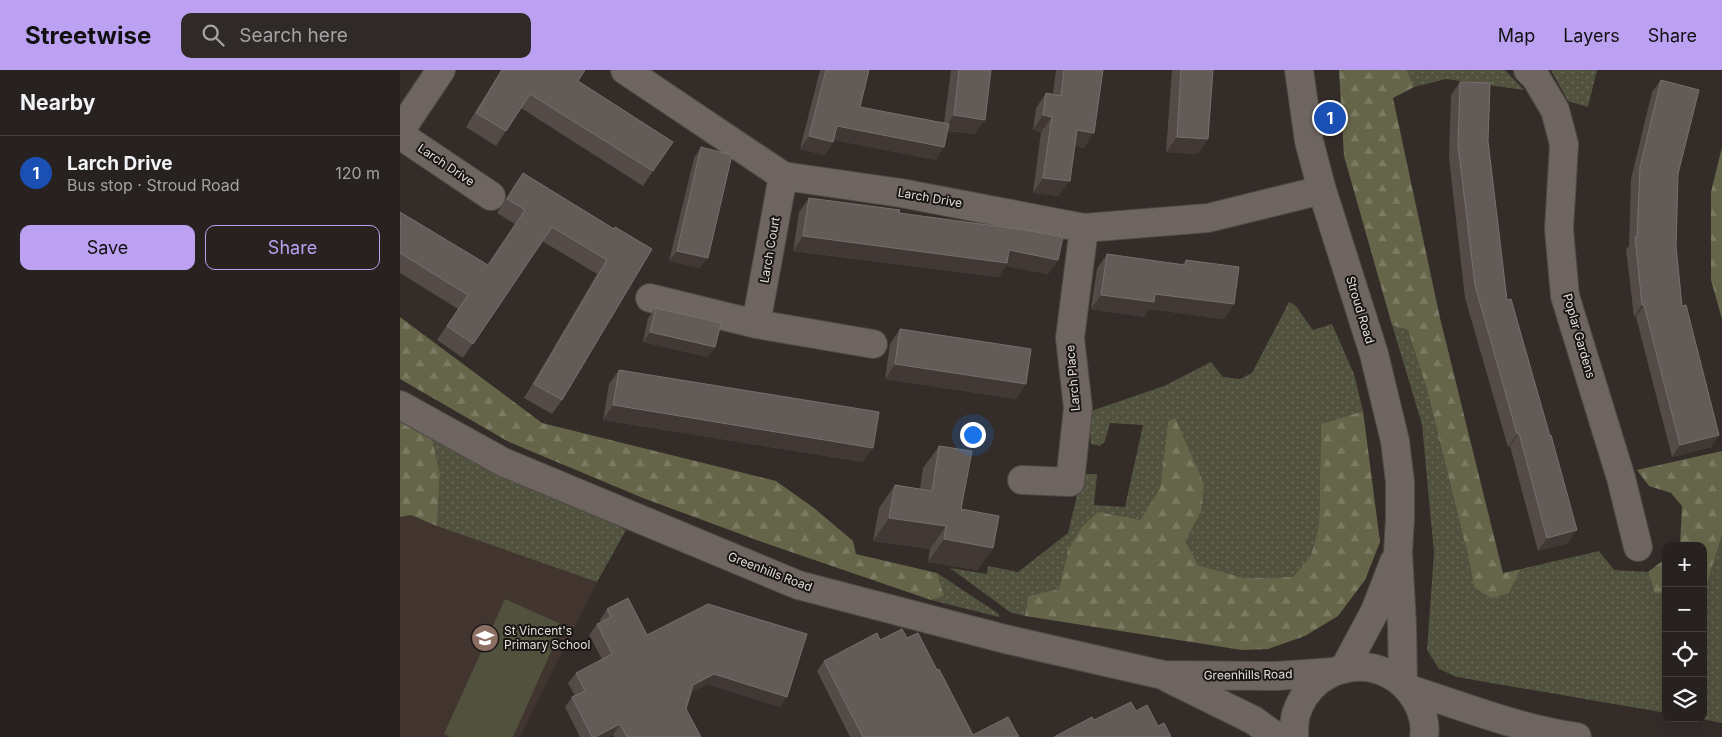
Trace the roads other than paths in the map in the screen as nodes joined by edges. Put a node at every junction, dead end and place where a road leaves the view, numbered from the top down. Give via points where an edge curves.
1 (441, 70) edge
2 (624, 70) edge
3 (1299, 70) edge
4 (1528, 70) edge
5 (400, 133) edge
6 (783, 176) junction
7 (1322, 190) junction
8 (491, 196) dead end
9 (1084, 228) junction
10 (650, 298) dead end
11 (756, 324) junction
12 (873, 344) dead end
13 (400, 405) edge
14 (1022, 480) dead end
15 (1638, 547) dead end
16 (1398, 552) junction
17 (1338, 670) junction
18 (1163, 675) junction
19 (1406, 686) junction
20 (1567, 736) edge
21 (1277, 737) edge
22 (1294, 737) edge
23 (1424, 737) edge
24 (1526, 737) edge

1 - 5 street, Larch Drive
2 - 6 street, Larch Drive
3 - 7 street, Stroud Road via 1309,141
4 - 15 street, Poplar Gardens via 1556,110 1564,144 1559,229 1565,296 1621,478
5 - 8 street, Larch Drive
6 - 9 street, Larch Drive via 901,193
6 - 11 street, Larch Court
7 - 9 street, Larch Drive via 1208,218
7 - 16 street, Stroud Road via 1374,354 1395,441 1400,482
9 - 14 street, Larch Place via 1070,338 1078,408 1070,482
10 - 11 street
11 - 12 street
13 - 18 street, Greenhills Road via 503,462 798,585
16 - 17 street, Stroud Road via 1375,611
16 - 19 street, Stroud Road
17 - 18 street, Greenhills Road via 1276,676
17 - 19 street, Greenhills Road via 1353,666 1373,668 1392,675
17 - 22 street via 1316,682 1303,697 1295,716
18 - 21 street, Greenhills Road via 1253,720
19 - 20 street via 1490,715
19 - 23 street via 1421,708
20 - 24 street

